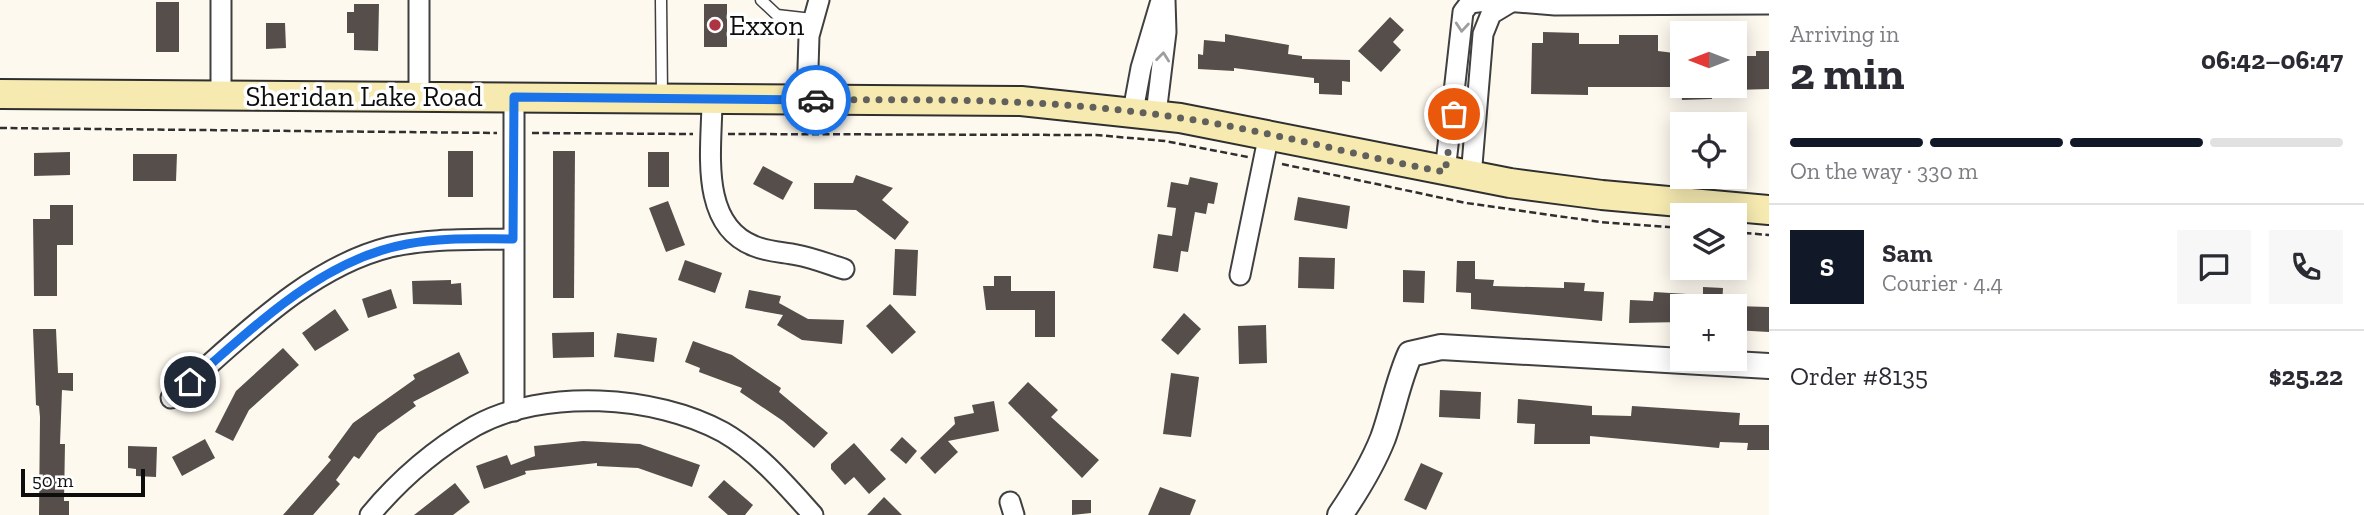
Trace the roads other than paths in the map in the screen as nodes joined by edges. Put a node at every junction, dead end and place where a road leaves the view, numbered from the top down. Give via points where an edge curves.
1 (221, 0) edge
2 (419, 0) edge
3 (661, 0) edge
4 (761, 0) edge
5 (1163, 0) edge
6 (1686, 2) edge
7 (1769, 4) edge
8 (816, 9) edge
9 (0, 94) edge
10 (222, 95) junction
11 (419, 96) junction
12 (514, 97) junction
13 (662, 99) junction
14 (712, 100) junction
15 (807, 100) junction
16 (1144, 113) junction
17 (1267, 147) junction
18 (1458, 175) junction
19 (1769, 210) edge
20 (513, 239) junction
21 (844, 269) dead end
22 (1240, 275) dead end
23 (1769, 366) edge
24 (171, 398) dead end
25 (514, 411) junction
26 (370, 515) edge
27 (813, 515) edge
28 (1340, 515) edge

1 - 10 street
2 - 11 street
3 - 13 lane
4 - 8 lane via 777,15
5 - 16 street via 1141,68
6 - 7 street
6 - 18 street via 1475,1 1463,12
8 - 15 street via 807,61
9 - 10 main road, Sheridan Lake Road
10 - 11 main road, Sheridan Lake Road
11 - 12 main road, Sheridan Lake Road
12 - 13 main road, Sheridan Lake Road
12 - 20 street
13 - 14 main road, Sheridan Lake Road
14 - 15 main road, Sheridan Lake Road
14 - 21 street via 711,169 716,206 738,237 758,248
15 - 16 main road, Sheridan Lake Road via 998,100
16 - 17 main road, Sheridan Lake Road
17 - 18 main road, Sheridan Lake Road
17 - 22 street
18 - 19 main road, Sheridan Lake Road via 1602,195
20 - 24 street via 416,242 349,263 283,304
20 - 25 street
23 - 28 street via 1441,347 1410,354 1383,437 1363,482
25 - 26 street via 478,425 429,455
25 - 27 street via 577,400 636,403 689,418 724,433 775,474

